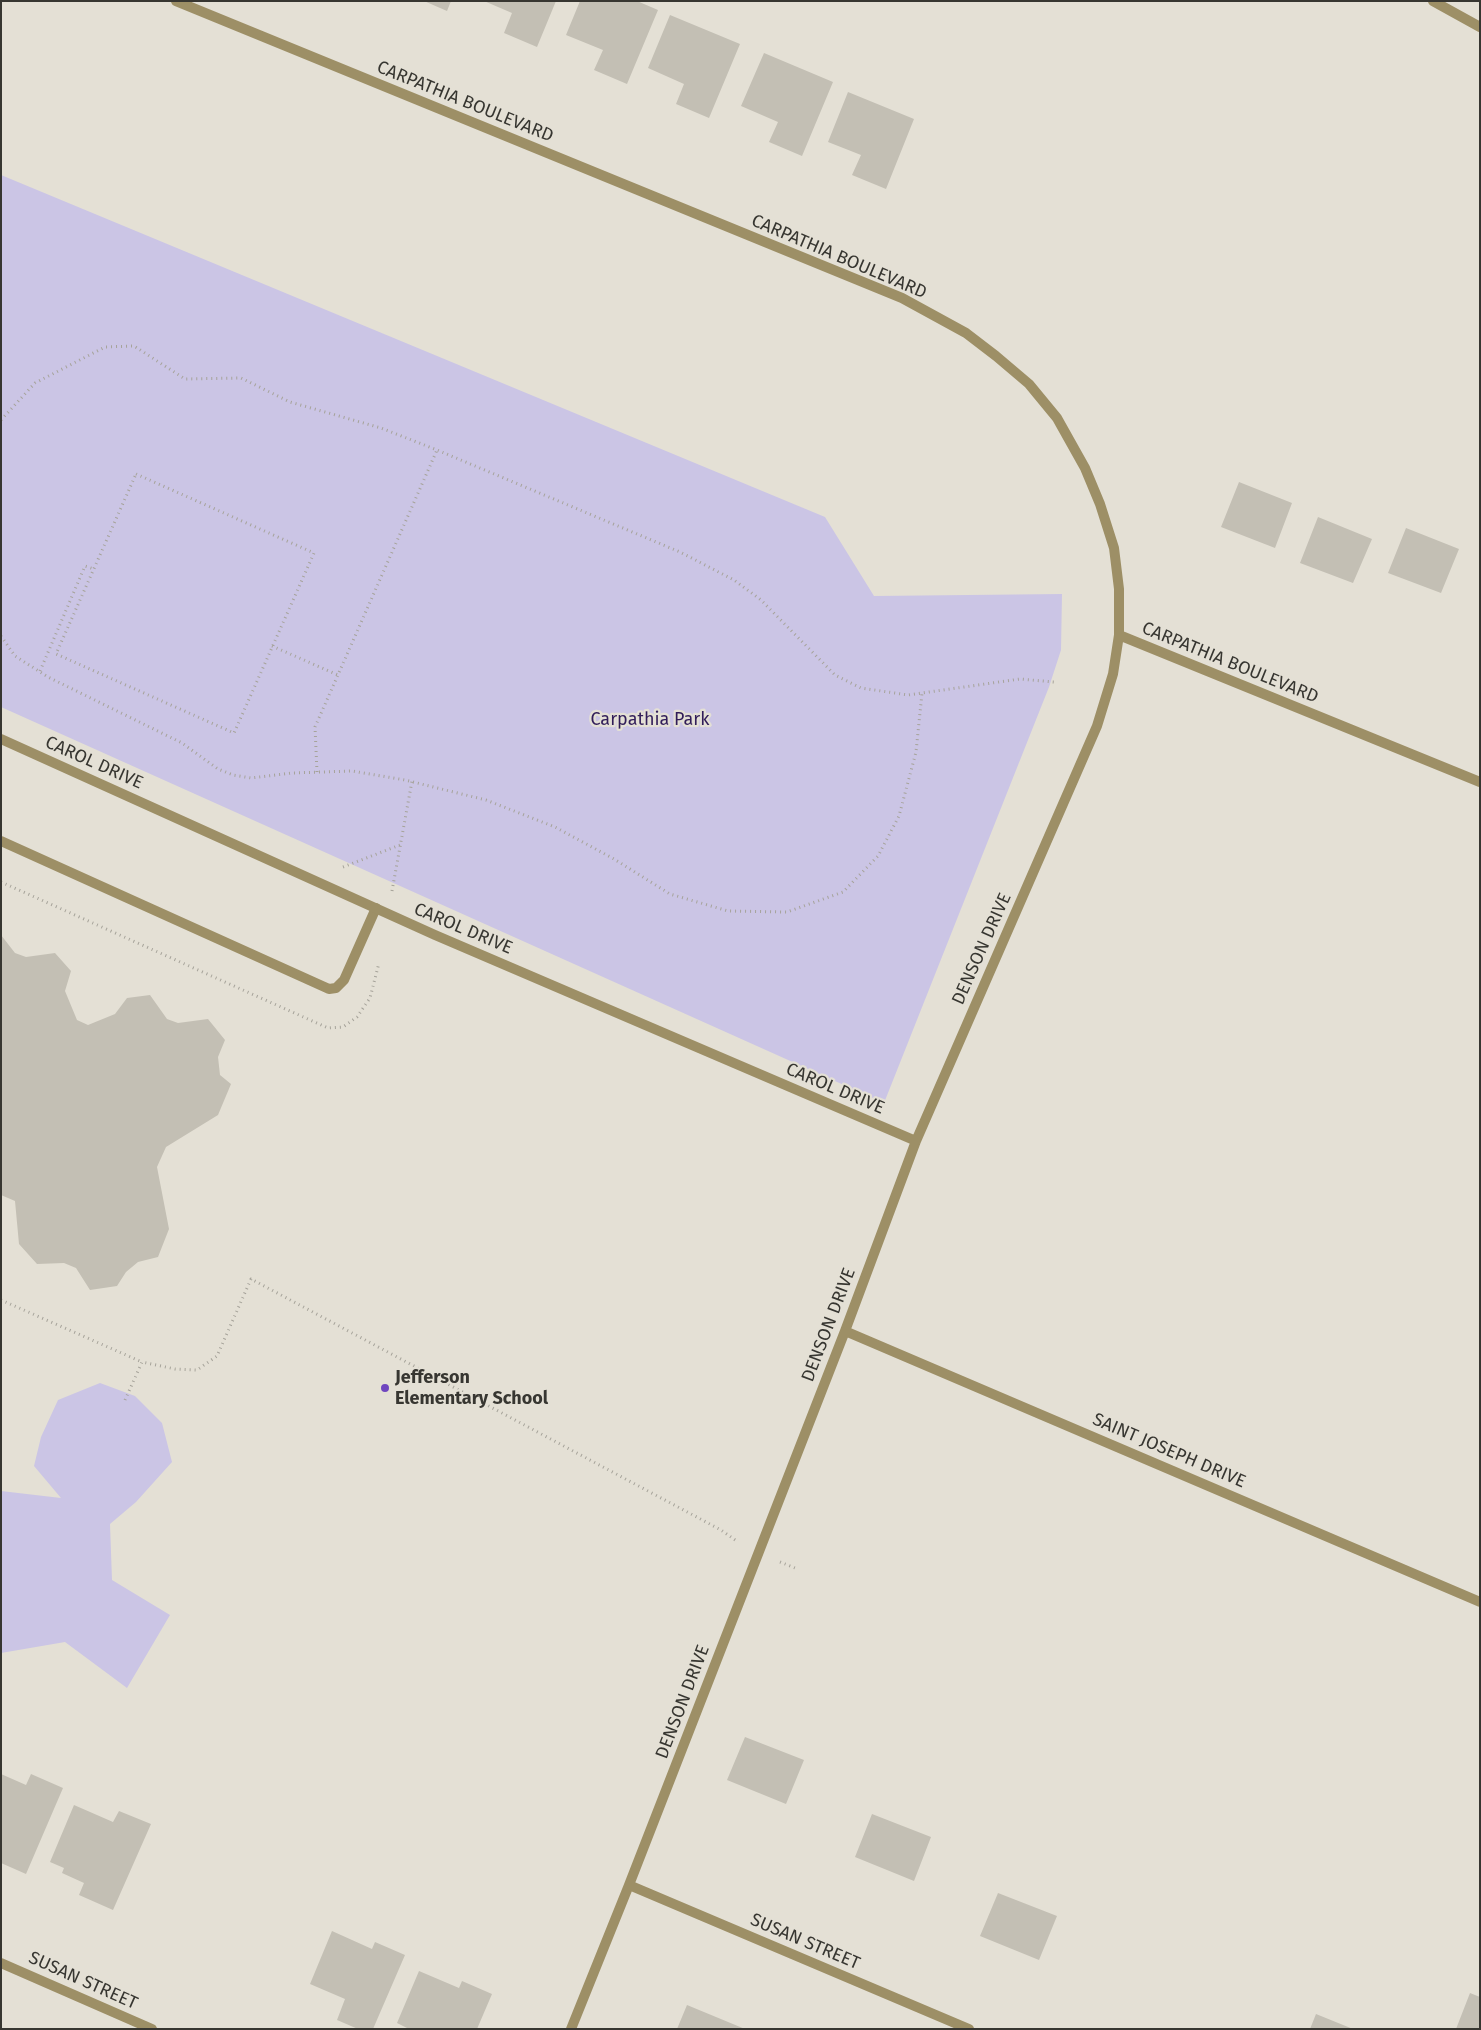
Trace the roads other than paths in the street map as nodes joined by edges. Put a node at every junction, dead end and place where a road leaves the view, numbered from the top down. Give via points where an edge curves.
1 (176, 1) edge
2 (1433, 1) edge
3 (1480, 27) edge
4 (1119, 635) junction
5 (1, 739) edge
6 (1480, 782) edge
7 (1, 841) edge
8 (376, 908) junction
9 (916, 1141) junction
10 (845, 1330) junction
11 (1480, 1602) edge
12 (629, 1885) junction
13 (1, 1963) edge
14 (152, 2029) edge
15 (571, 2029) edge
16 (969, 2029) edge

1 - 4 street, CARPATHIA BOULEVARD via 902,298 966,334 1029,384 1057,418 1086,468 1114,548 1119,589
2 - 3 street
4 - 6 street, CARPATHIA BOULEVARD
4 - 9 street, DENSON DRIVE via 1113,674 1097,726
5 - 8 street, CAROL DRIVE
7 - 8 street via 329,989 336,988 344,980
8 - 9 street, CAROL DRIVE
9 - 10 street, DENSON DRIVE
10 - 11 street, SAINT JOSEPH DRIVE
10 - 12 street, DENSON DRIVE
12 - 15 street, DENSON DRIVE
12 - 16 street, SUSAN STREET
13 - 14 street, SUSAN STREET

